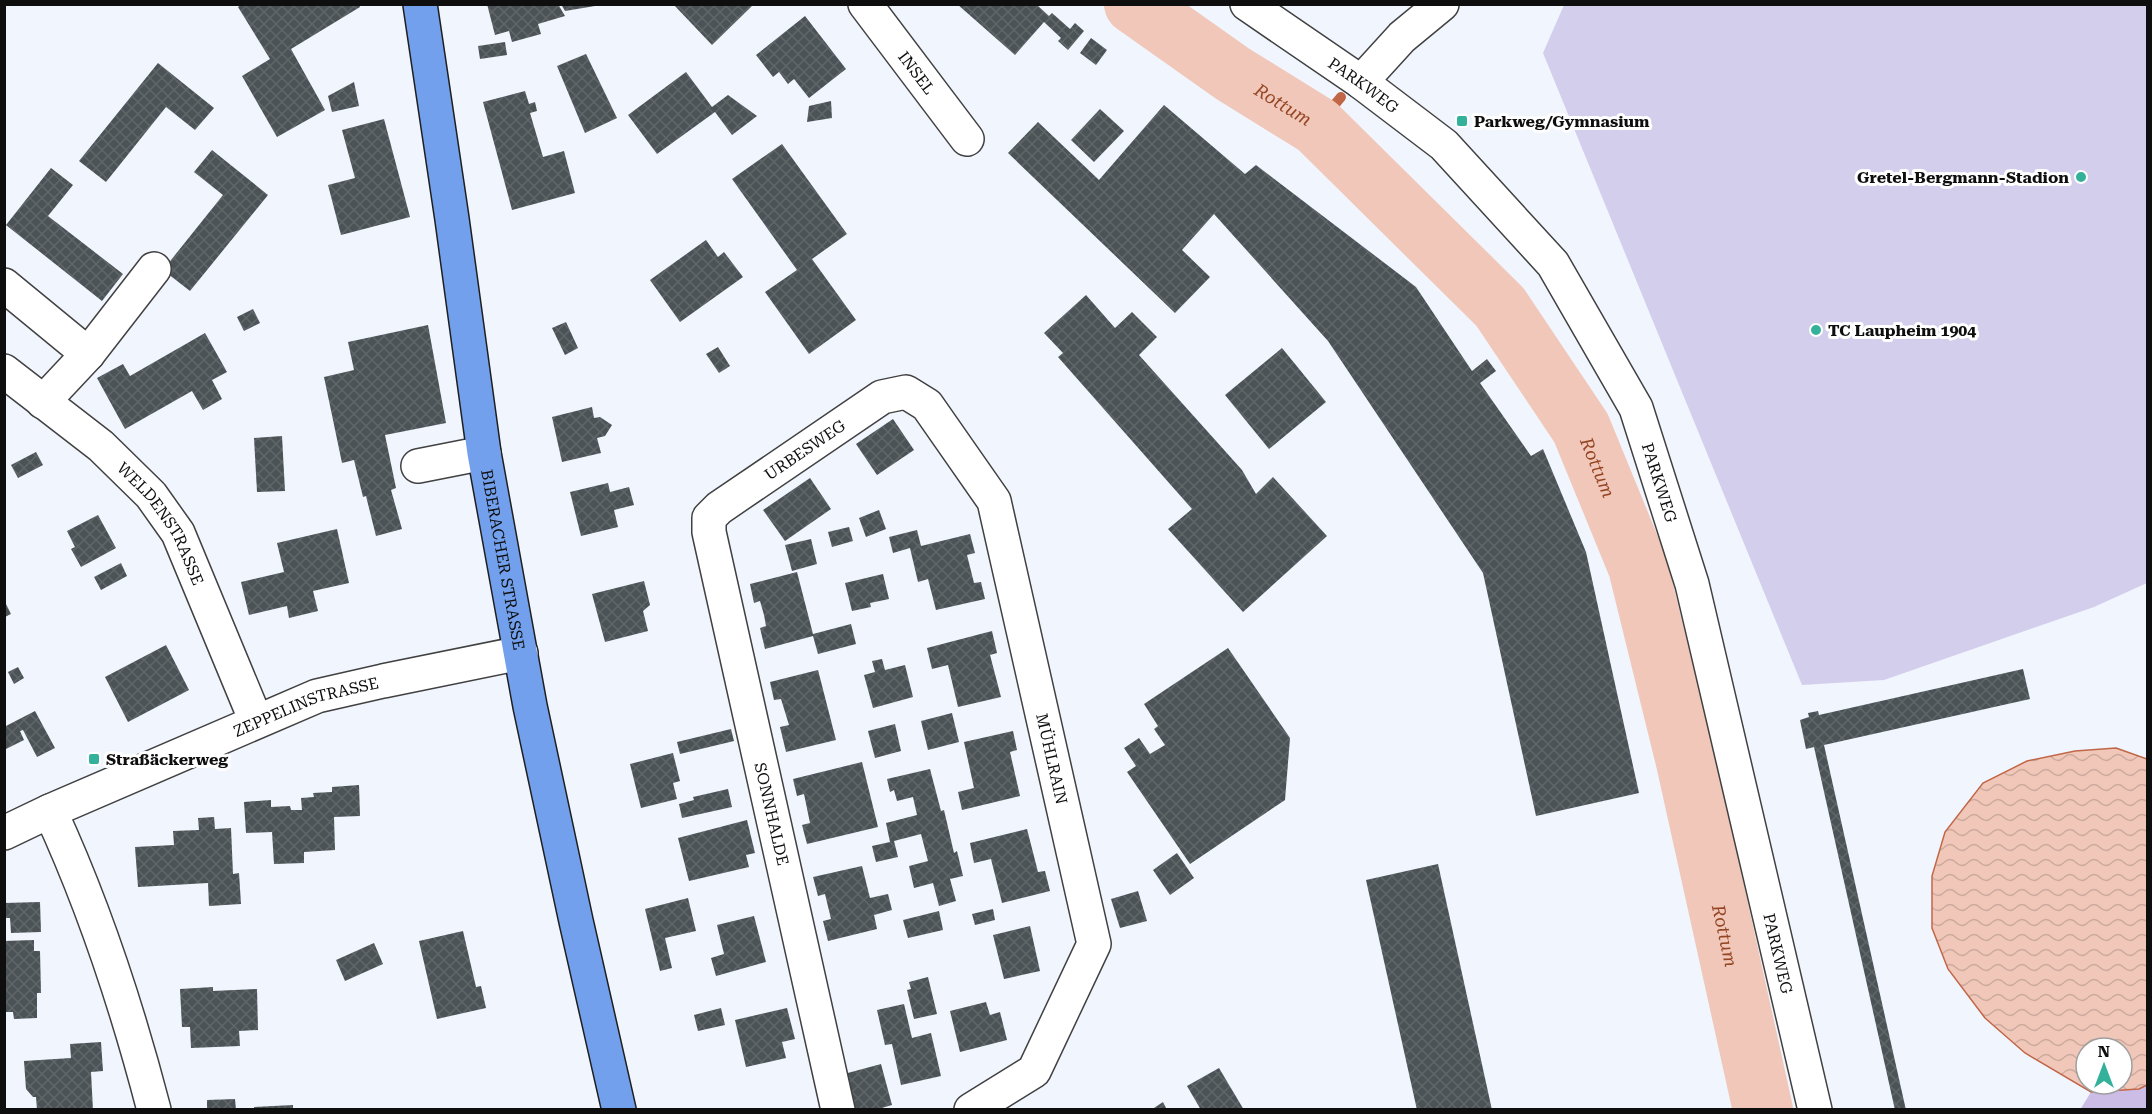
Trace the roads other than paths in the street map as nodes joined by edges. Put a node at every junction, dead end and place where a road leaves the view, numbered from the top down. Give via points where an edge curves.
1 (420, 4) edge
2 (865, 4) edge
3 (1247, 4) edge
4 (1442, 4) edge
5 (1361, 82) junction
6 (967, 140) dead end
7 (154, 269) dead end
8 (4, 285) edge
9 (88, 354) junction
10 (4, 371) edge
11 (906, 392) joint
12 (43, 402) junction
13 (484, 453) junction
14 (418, 466) dead end
15 (709, 518) joint
16 (521, 653) junction
17 (256, 721) junction
18 (50, 811) junction
19 (4, 833) edge
20 (154, 1110) edge
21 (619, 1110) edge
22 (838, 1110) edge
23 (971, 1110) edge
24 (1815, 1110) edge

1 - 13 main road, BIBERACHER STRASSE
2 - 6 street, INSEL
3 - 5 street, PARKWEG
4 - 5 street via 1402,37
5 - 24 street, PARKWEG via 1444,145 1553,264 1636,408 1692,584
7 - 9 street
8 - 9 street
9 - 12 street
10 - 12 street, WELDENSTRASSE
11 - 15 street, URBESWEG via 882,397
11 - 23 street, MÜHLRAIN via 927,405 994,501 1094,944 1034,1071
12 - 17 street, WELDENSTRASSE via 101,446 151,495 178,533
13 - 14 street
13 - 16 main road, BIBERACHER STRASSE
15 - 22 street, SONNHALDE
16 - 17 street, ZEPPELINSTRASSE via 317,696
16 - 21 main road, BIBERACHER STRASSE
17 - 18 street, ZEPPELINSTRASSE
18 - 19 street, ZEPPELINSTRASSE
18 - 20 street via 112,970

